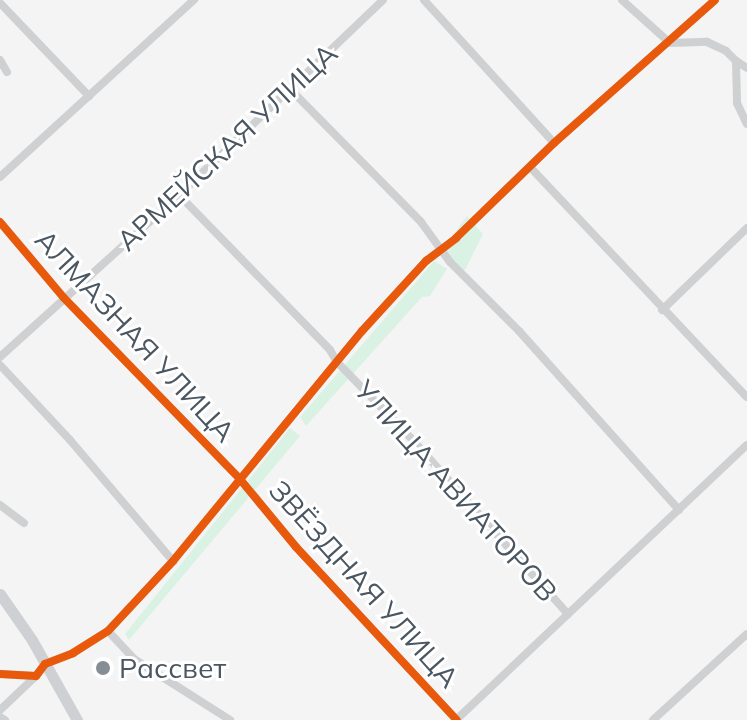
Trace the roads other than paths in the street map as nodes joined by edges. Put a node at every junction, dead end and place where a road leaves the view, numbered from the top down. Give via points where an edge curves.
1 (194, 0) edge
2 (383, 0) edge
3 (424, 0) edge
4 (622, 0) edge
5 (715, 0) edge
6 (0, 3) edge
7 (670, 43) junction
8 (0, 60) edge
9 (736, 61) junction
10 (747, 68) edge
11 (7, 72) dead end
12 (289, 88) junction
13 (89, 96) junction
14 (747, 124) edge
15 (554, 143) junction
16 (530, 167) junction
17 (0, 177) edge
18 (179, 195) junction
19 (0, 222) edge
20 (747, 228) edge
21 (440, 249) junction
22 (64, 298) junction
23 (662, 310) junction
24 (0, 357) edge
25 (337, 362) junction
26 (0, 365) edge
27 (747, 397) edge
28 (747, 445) edge
29 (239, 478) junction
30 (0, 505) edge
31 (679, 510) junction
32 (24, 523) dead end
33 (173, 561) junction
34 (0, 594) edge
35 (568, 614) junction
36 (108, 631) junction
37 (747, 634) edge
38 (45, 664) junction
39 (0, 674) edge
40 (36, 676) junction
41 (0, 710) edge
42 (77, 720) edge
43 (230, 720) edge
44 (457, 720) edge
45 (653, 720) edge

1 - 13 street
2 - 12 street, АРМЕЙСКАЯ УЛИЦА
3 - 15 street
4 - 7 street
5 - 7 street
6 - 13 street
7 - 9 street via 707,42
7 - 15 street
8 - 11 street
9 - 10 street
9 - 14 street via 737,103
12 - 18 street, АРМЕЙСКАЯ УЛИЦА
12 - 21 street via 421,222
13 - 17 street
15 - 16 street
16 - 21 street
16 - 23 street
18 - 22 street, АРМЕЙСКАЯ УЛИЦА
18 - 25 street, УЛИЦА АВИАТОРОВ
19 - 22 street, АЛМАЗНАЯ УЛИЦА
20 - 23 street
21 - 25 street
21 - 31 street
22 - 24 street, АРМЕЙСКАЯ УЛИЦА
22 - 29 street, АЛМАЗНАЯ УЛИЦА
23 - 27 street
25 - 29 street
25 - 35 street, УЛИЦА АВИАТОРОВ
26 - 33 street
28 - 31 street
29 - 33 street
29 - 44 street, ЗВЁЗДНАЯ УЛИЦА
30 - 32 street
31 - 35 street
33 - 36 street
34 - 38 street
35 - 44 street
36 - 38 street
36 - 43 street via 134,659
37 - 45 street
38 - 40 street
38 - 42 street
39 - 40 street
40 - 41 street

